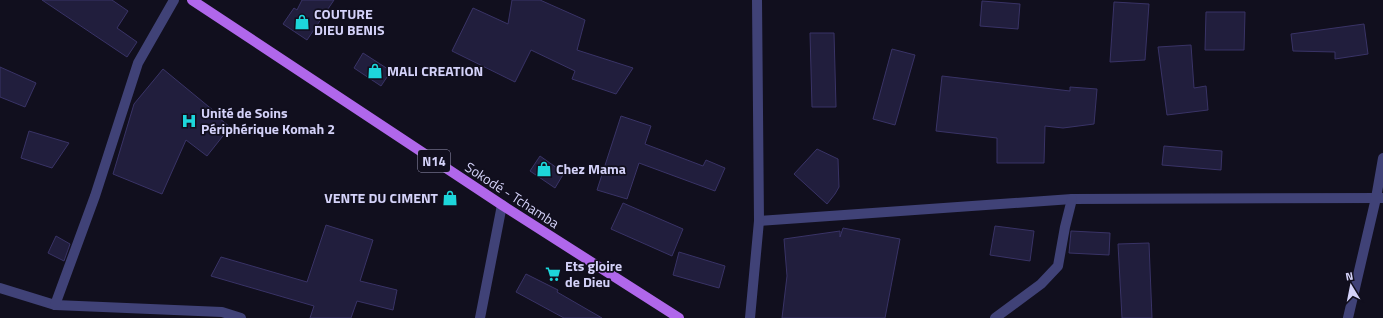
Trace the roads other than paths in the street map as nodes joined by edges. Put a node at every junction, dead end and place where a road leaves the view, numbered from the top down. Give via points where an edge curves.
1 (174, 0) edge
2 (192, 0) edge
3 (757, 0) edge
4 (1383, 158) edge
5 (1380, 198) edge
6 (1072, 199) junction
7 (502, 205) junction
8 (759, 221) junction
9 (0, 288) edge
10 (55, 305) junction
11 (241, 318) edge
12 (480, 318) edge
13 (679, 318) edge
14 (750, 318) edge
15 (995, 318) edge
16 (1348, 318) edge

1 - 10 street via 138,63 95,196
2 - 7 main road, Sokodé - Tchamba / N14
3 - 8 street
4 - 5 street
5 - 6 street
5 - 16 street
6 - 8 street
6 - 15 street via 1058,266 1041,284
7 - 12 street
7 - 13 main road, Sokodé - Tchamba / N14
8 - 14 street
9 - 10 street
10 - 11 street via 222,312

